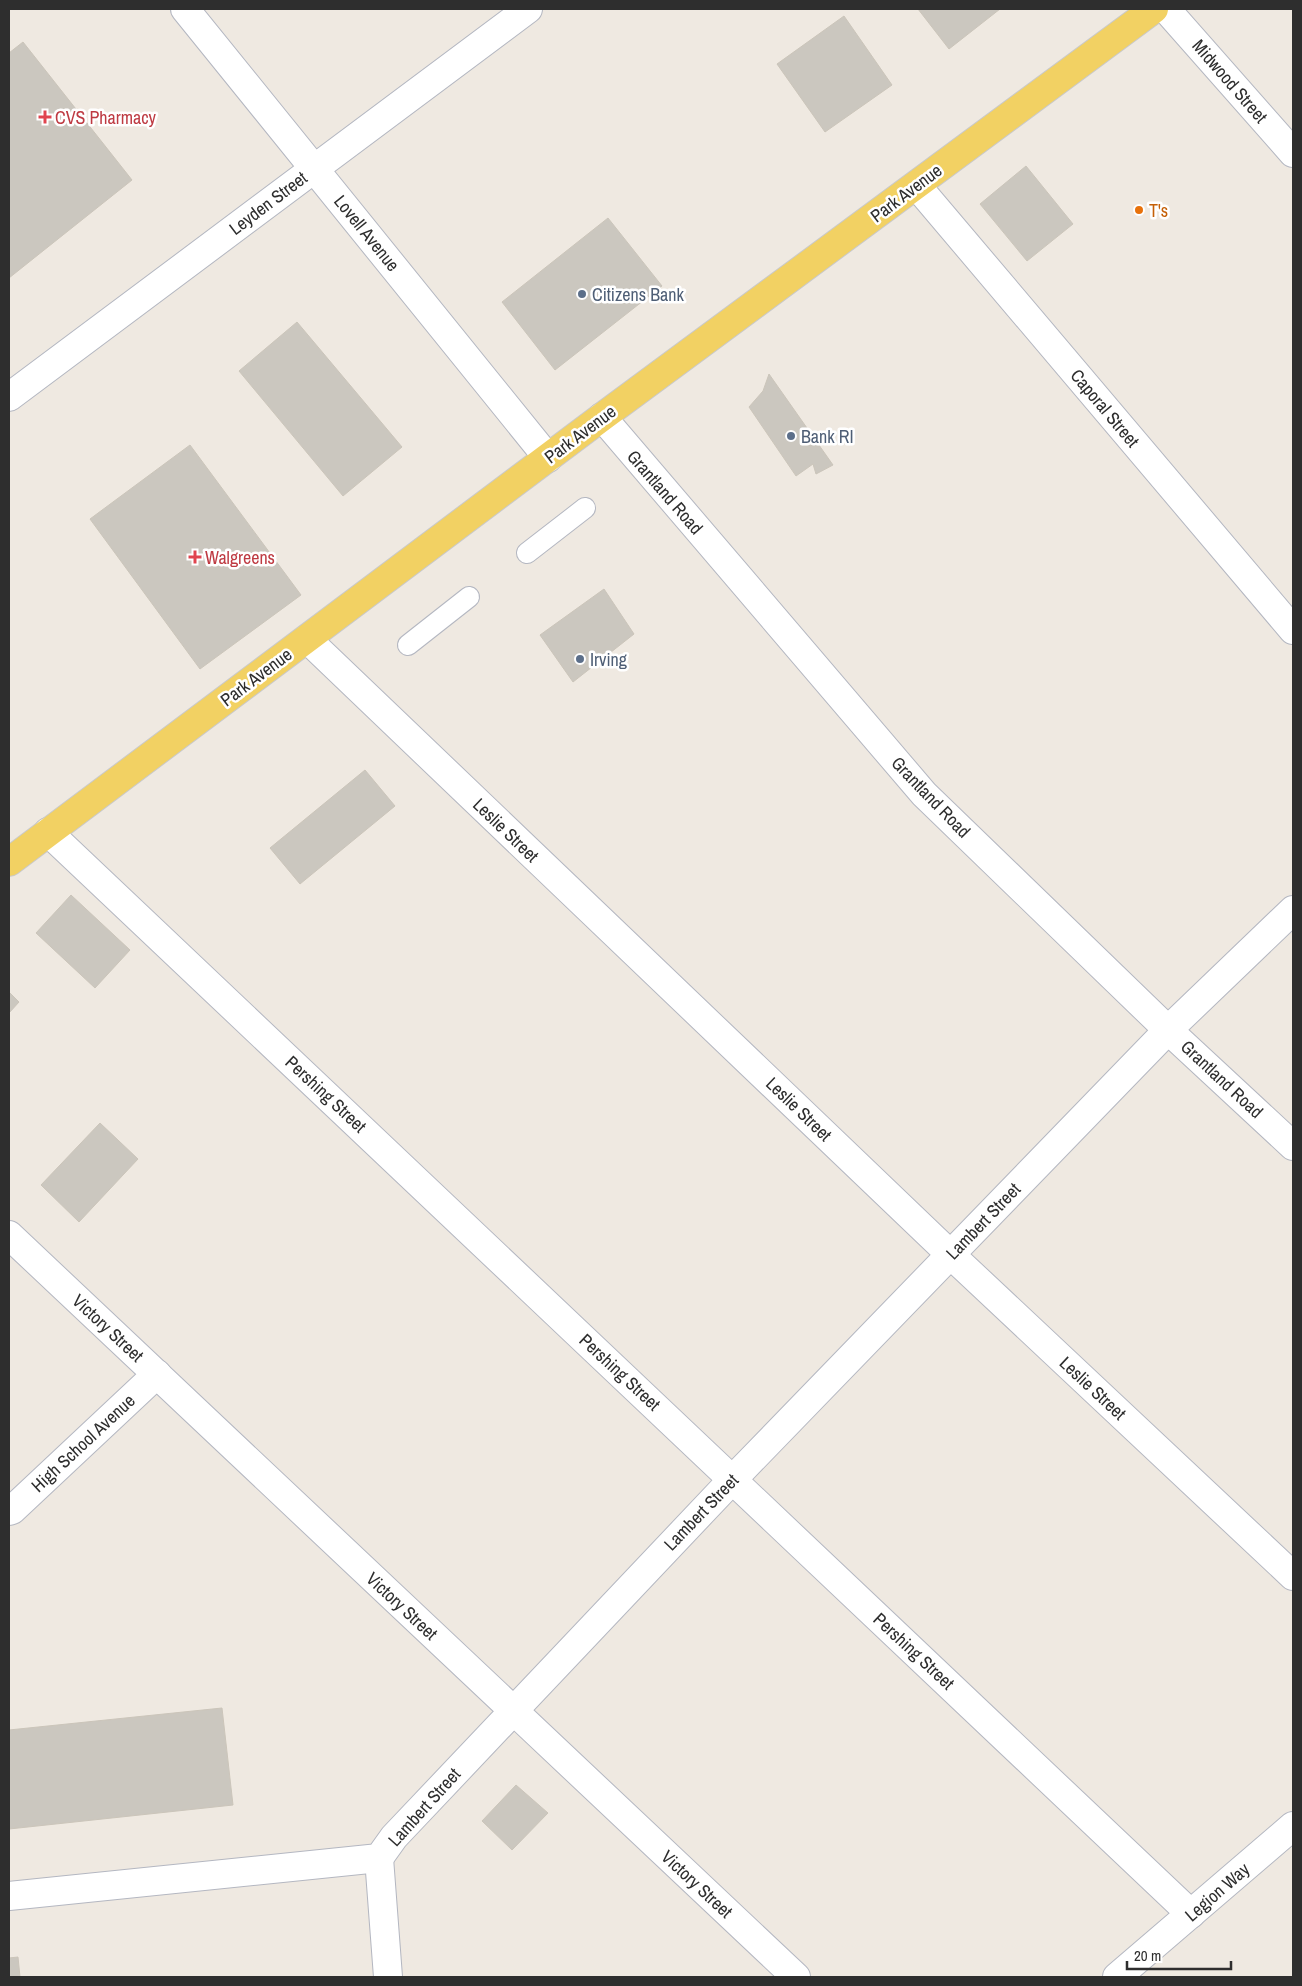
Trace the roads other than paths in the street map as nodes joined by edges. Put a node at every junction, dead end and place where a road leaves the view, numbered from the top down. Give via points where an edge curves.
1 (185, 9) edge
2 (528, 9) edge
3 (1154, 9) edge
4 (1166, 9) edge
5 (1293, 153) edge
6 (314, 168) junction
7 (917, 186) junction
8 (9, 397) edge
9 (602, 418) junction
10 (548, 458) junction
11 (586, 508) dead end
12 (527, 553) dead end
13 (469, 597) dead end
14 (1293, 630) edge
15 (307, 640) junction
16 (408, 645) dead end
17 (48, 832) junction
18 (9, 862) edge
19 (1293, 910) edge
20 (1168, 1030) junction
21 (1293, 1146) edge
22 (9, 1235) edge
23 (951, 1255) junction
24 (157, 1374) junction
25 (733, 1479) junction
26 (9, 1511) edge
27 (1293, 1576) edge
28 (513, 1710) junction
29 (1293, 1826) edge
30 (379, 1858) junction
31 (9, 1896) edge
32 (1191, 1914) junction
33 (388, 1977) edge
34 (796, 1977) edge
35 (1117, 1977) edge

1 - 6 street, Lovell Avenue
2 - 6 street, Leyden Street
3 - 7 main road, Park Avenue
4 - 5 street, Midwood Street
6 - 8 street, Leyden Street
6 - 10 street, Lovell Avenue
7 - 9 main road, Park Avenue
7 - 14 street, Caporal Street
9 - 10 main road, Park Avenue
9 - 20 street, Grantland Road via 924,794
10 - 15 main road, Park Avenue
11 - 12 lane
13 - 16 lane
15 - 17 main road, Park Avenue
15 - 23 street, Leslie Street
17 - 18 main road, Park Avenue
17 - 25 street, Pershing Street
19 - 20 street, Lambert Street
20 - 21 street, Grantland Road
20 - 23 street, Lambert Street
22 - 24 street, Victory Street
23 - 25 street, Lambert Street
23 - 27 street, Leslie Street
24 - 26 street, High School Avenue
24 - 28 street, Victory Street
25 - 28 street, Lambert Street
25 - 32 street, Pershing Street
28 - 30 street, Lambert Street
28 - 34 street, Victory Street
29 - 32 street, Legion Way
30 - 31 street, Lambert Street
30 - 33 street
32 - 35 street, Legion Way

